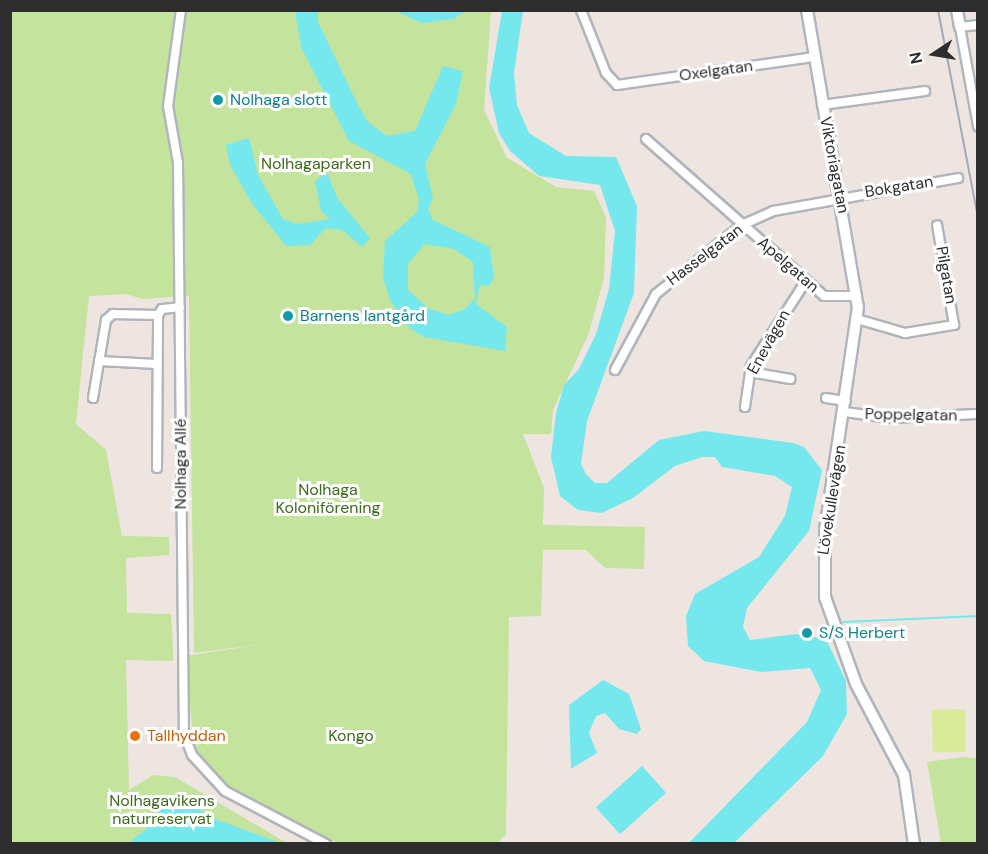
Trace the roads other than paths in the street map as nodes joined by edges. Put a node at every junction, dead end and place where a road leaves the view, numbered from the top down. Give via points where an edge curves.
1 (181, 10) edge
2 (581, 10) edge
3 (807, 10) edge
4 (957, 10) edge
5 (978, 25) edge
6 (960, 27) junction
7 (813, 57) junction
8 (925, 91) dead end
9 (822, 105) junction
10 (978, 126) edge
11 (646, 139) dead end
12 (958, 178) dead end
13 (840, 198) junction
14 (742, 225) junction
15 (937, 225) dead end
16 (806, 281) junction
17 (857, 296) junction
18 (180, 307) junction
19 (158, 315) junction
20 (857, 319) junction
21 (99, 361) junction
22 (157, 364) junction
23 (615, 370) dead end
24 (750, 372) junction
25 (790, 379) dead end
26 (93, 398) dead end
27 (826, 398) dead end
28 (846, 401) junction
29 (745, 407) dead end
30 (844, 412) junction
31 (978, 414) edge
32 (157, 468) dead end
33 (326, 843) edge
34 (914, 843) edge

1 - 18 street, Nolhaga Allé via 168,106 178,163
2 - 7 street, Oxelgatan via 606,73 620,86
3 - 7 street, Viktoriagatan
4 - 6 street
5 - 6 street
6 - 10 street
7 - 9 street, Viktoriagatan
8 - 9 street
9 - 13 street, Viktoriagatan
11 - 14 street, Apelgatan
12 - 13 street, Bokgatan
13 - 14 street, Hasselgatan via 773,211
13 - 17 street, Viktoriagatan
14 - 16 street, Apelgatan
14 - 23 street, Hasselgatan via 656,294
15 - 20 street, Pilgatan via 954,325 905,333
16 - 17 street, Apelgatan via 833,299
16 - 24 street, Enevägen
17 - 20 street, Viktoriagatan
18 - 19 street via 162,309
18 - 33 street, Nolhaga Allé via 186,745 225,791
19 - 21 street via 113,314 106,320
19 - 22 street
20 - 28 street, Lövekullevägen
21 - 22 street
21 - 26 street
22 - 32 street
24 - 25 street
24 - 29 street, Enevägen
27 - 28 street
28 - 30 street, Lövekullevägen
30 - 31 street, Poppelgatan via 890,418
30 - 34 street, Lövekullevägen via 825,530 825,597 856,684 904,775

